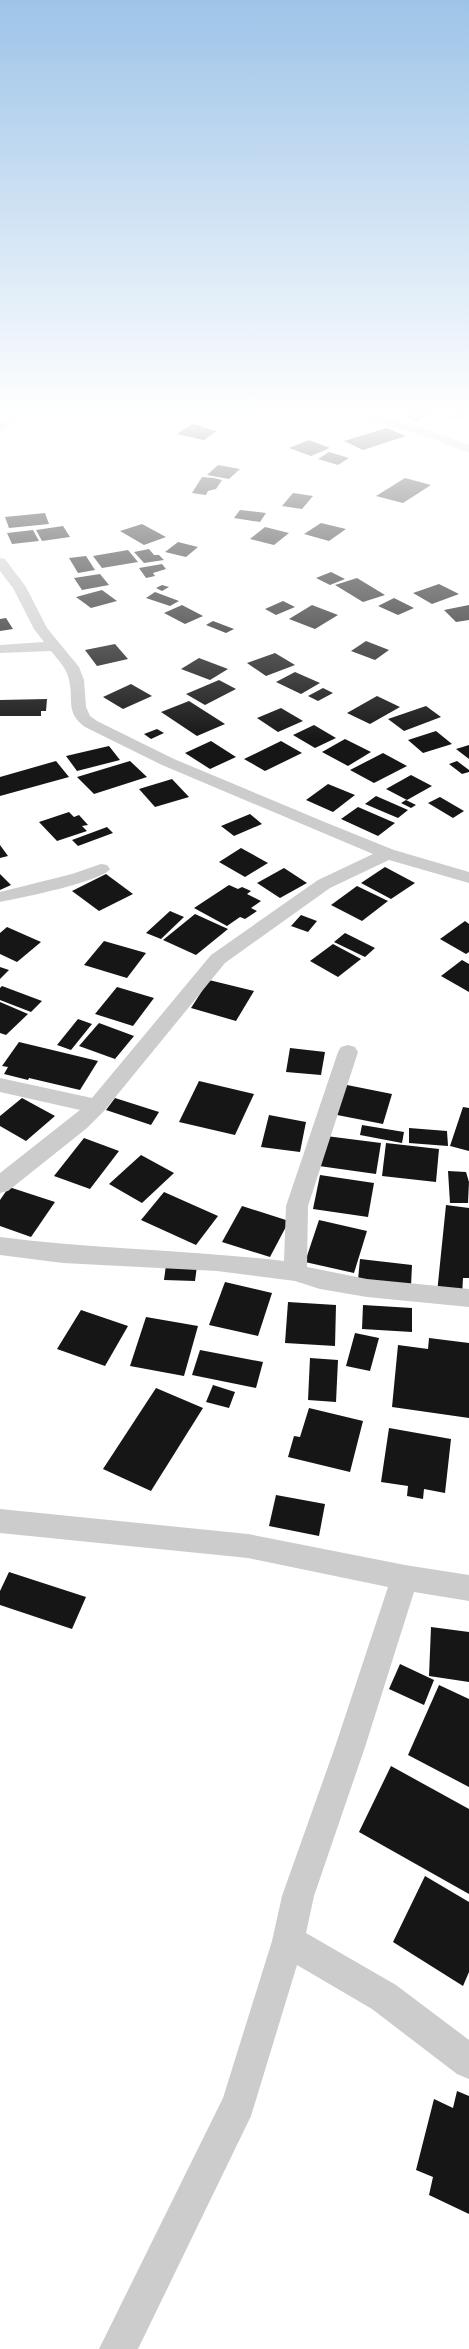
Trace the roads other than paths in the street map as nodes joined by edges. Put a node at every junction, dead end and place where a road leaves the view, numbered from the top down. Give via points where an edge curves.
1 (0, 562) edge
2 (56, 646) junction
3 (0, 649) edge
4 (388, 854) junction
5 (101, 869) dead end
6 (469, 878) edge
7 (0, 897) edge
8 (348, 1052) dead end
9 (0, 1085) edge
10 (97, 1106) junction
11 (0, 1185) edge
12 (0, 1246) edge
13 (295, 1272) junction
14 (469, 1298) edge
15 (0, 1521) edge
16 (405, 1578) junction
17 (469, 1588) edge
18 (288, 1941) junction
19 (469, 2062) edge
20 (118, 2349) edge

1 - 2 street via 19,587 41,630
2 - 3 street
2 - 4 street via 72,667 77,680 78,707 83,718 91,724 168,762
4 - 6 street
4 - 10 street via 324,884 218,959
5 - 7 street via 78,878
8 - 13 street via 297,1206
9 - 10 street
10 - 11 street
12 - 13 street via 63,1254 217,1262
13 - 14 street via 320,1280 367,1288
15 - 16 street via 248,1546
16 - 17 street
16 - 18 street via 298,1896
18 - 19 street via 384,1997
18 - 20 street via 239,2104

